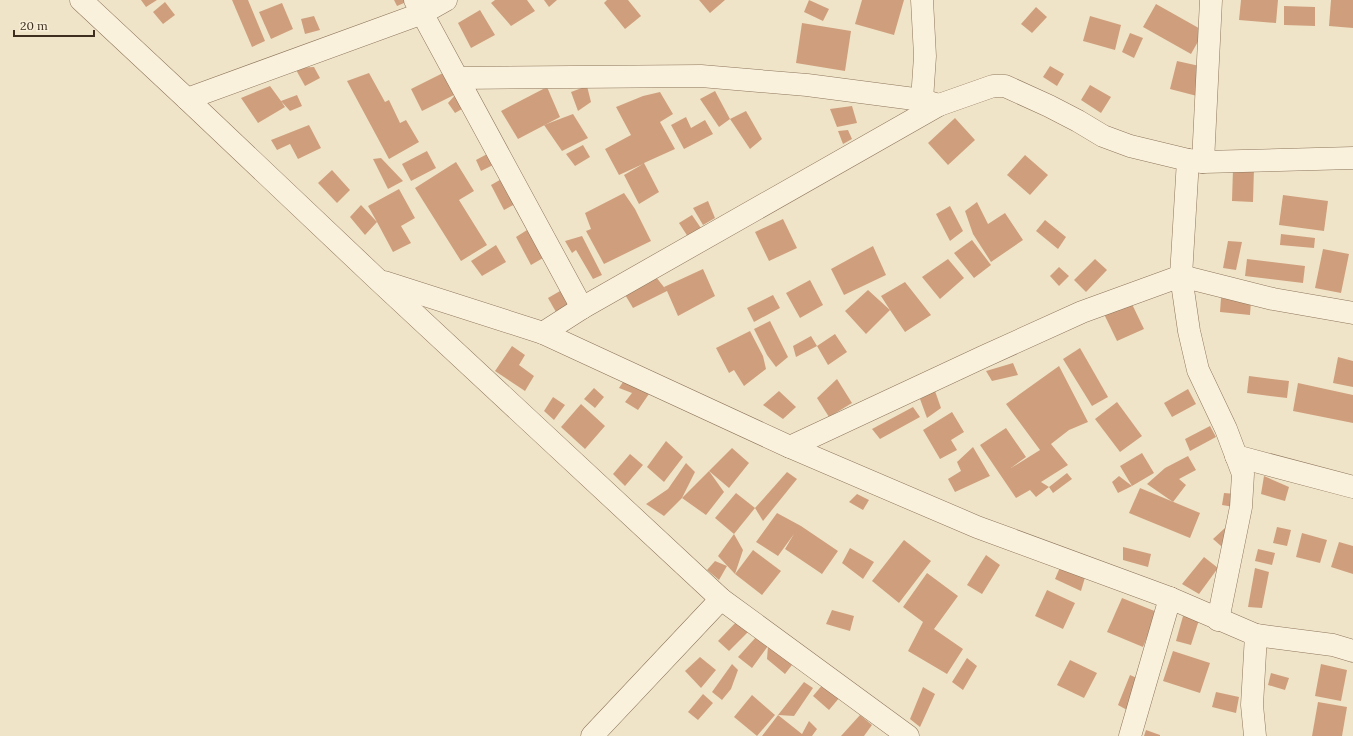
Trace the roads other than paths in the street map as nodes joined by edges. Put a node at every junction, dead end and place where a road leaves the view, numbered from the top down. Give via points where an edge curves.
1 (81, 0) edge
2 (446, 0) edge
3 (922, 0) edge
4 (1211, 0) edge
5 (419, 6) edge
6 (458, 78) junction
7 (187, 99) junction
8 (930, 102) junction
9 (1353, 158) edge
10 (1195, 161) junction
11 (1181, 276) junction
12 (377, 279) junction
13 (582, 308) junction
14 (1353, 313) edge
15 (544, 333) junction
16 (790, 447) junction
17 (1236, 456) junction
18 (1353, 487) edge
19 (1170, 598) junction
20 (720, 599) junction
21 (1218, 620) junction
22 (1256, 635) junction
23 (1353, 651) edge
24 (903, 734) edge
25 (592, 736) edge
26 (1130, 736) edge
27 (1255, 736) edge

1 - 7 street
2 - 5 street
3 - 8 street
4 - 10 street
5 - 6 street
5 - 7 street
6 - 8 street via 701,76 807,85
6 - 13 street
7 - 12 street
8 - 10 street via 993,86 1005,86 1049,106 1103,136 1130,146
8 - 13 street
9 - 10 street
10 - 11 street
11 - 14 street via 1273,298
11 - 16 street via 1082,312
11 - 17 street via 1198,370
12 - 15 street
12 - 20 street
13 - 15 street
15 - 16 street
16 - 19 street via 977,527
17 - 18 street
17 - 21 street via 1243,474 1241,507
19 - 21 street
19 - 26 street
20 - 24 street
20 - 25 street
21 - 22 street
22 - 23 street
22 - 27 street via 1252,705

